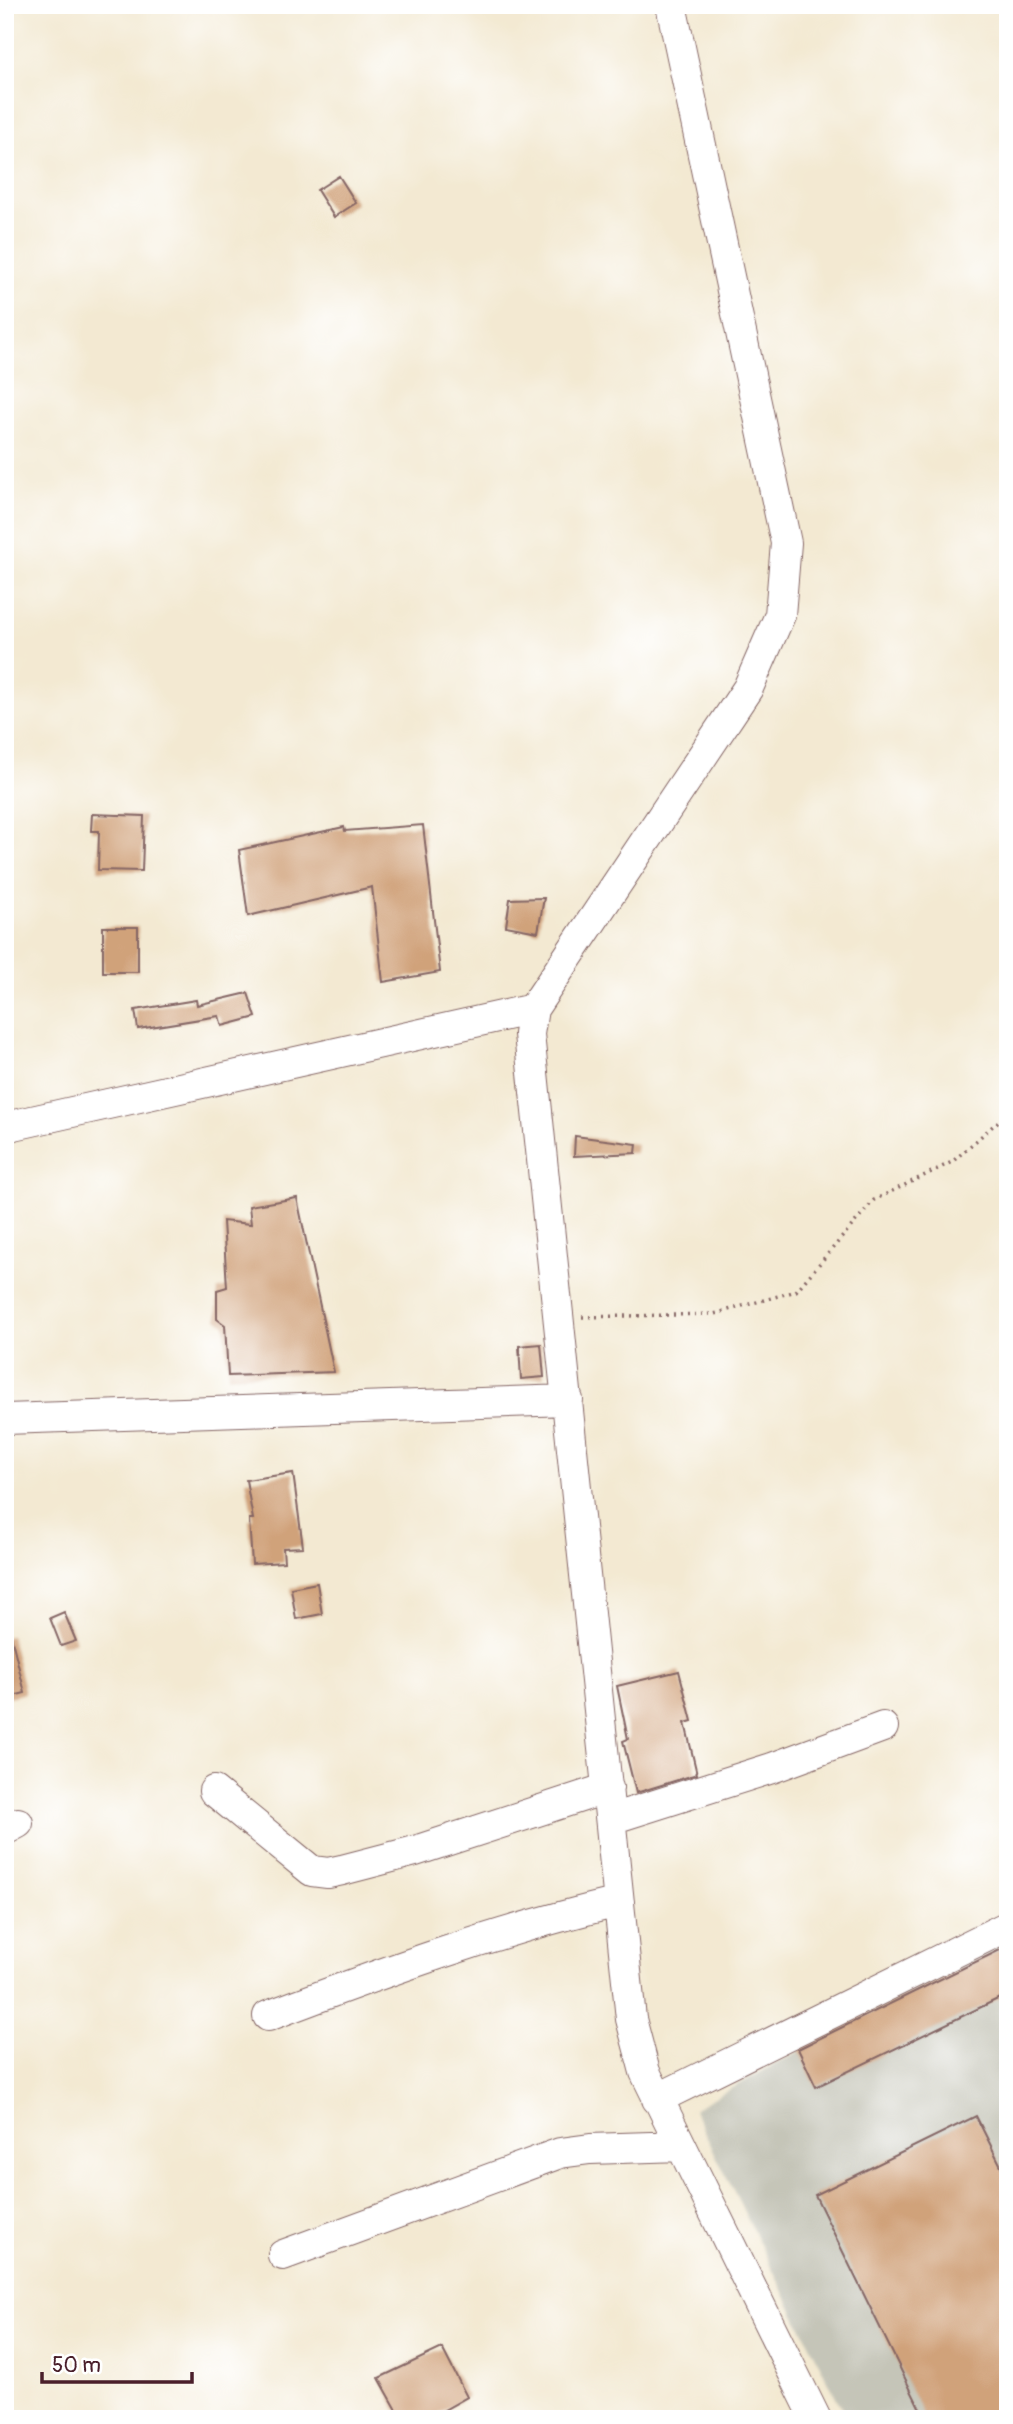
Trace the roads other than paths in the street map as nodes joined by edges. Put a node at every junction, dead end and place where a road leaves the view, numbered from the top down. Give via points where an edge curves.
1 (671, 5) edge
2 (533, 1009) junction
3 (5, 1127) edge
4 (569, 1400) junction
5 (5, 1419) edge
6 (883, 1727) dead end
7 (608, 1788) junction
8 (214, 1791) dead end
9 (611, 1819) junction
10 (619, 1902) junction
11 (1008, 1926) edge
12 (268, 2016) dead end
13 (657, 2099) junction
14 (681, 2147) junction
15 (283, 2255) dead end
16 (816, 2419) edge

1 - 2 street via 786,543 780,615 748,688
2 - 3 street
2 - 4 street via 529,1034
4 - 5 street
4 - 7 street
6 - 9 street
7 - 8 street via 415,1851 328,1873 312,1871
7 - 9 street
9 - 10 street
10 - 12 street via 400,1966
10 - 13 street via 631,2019
11 - 13 street
13 - 14 street
14 - 15 street via 560,2153
14 - 16 street

